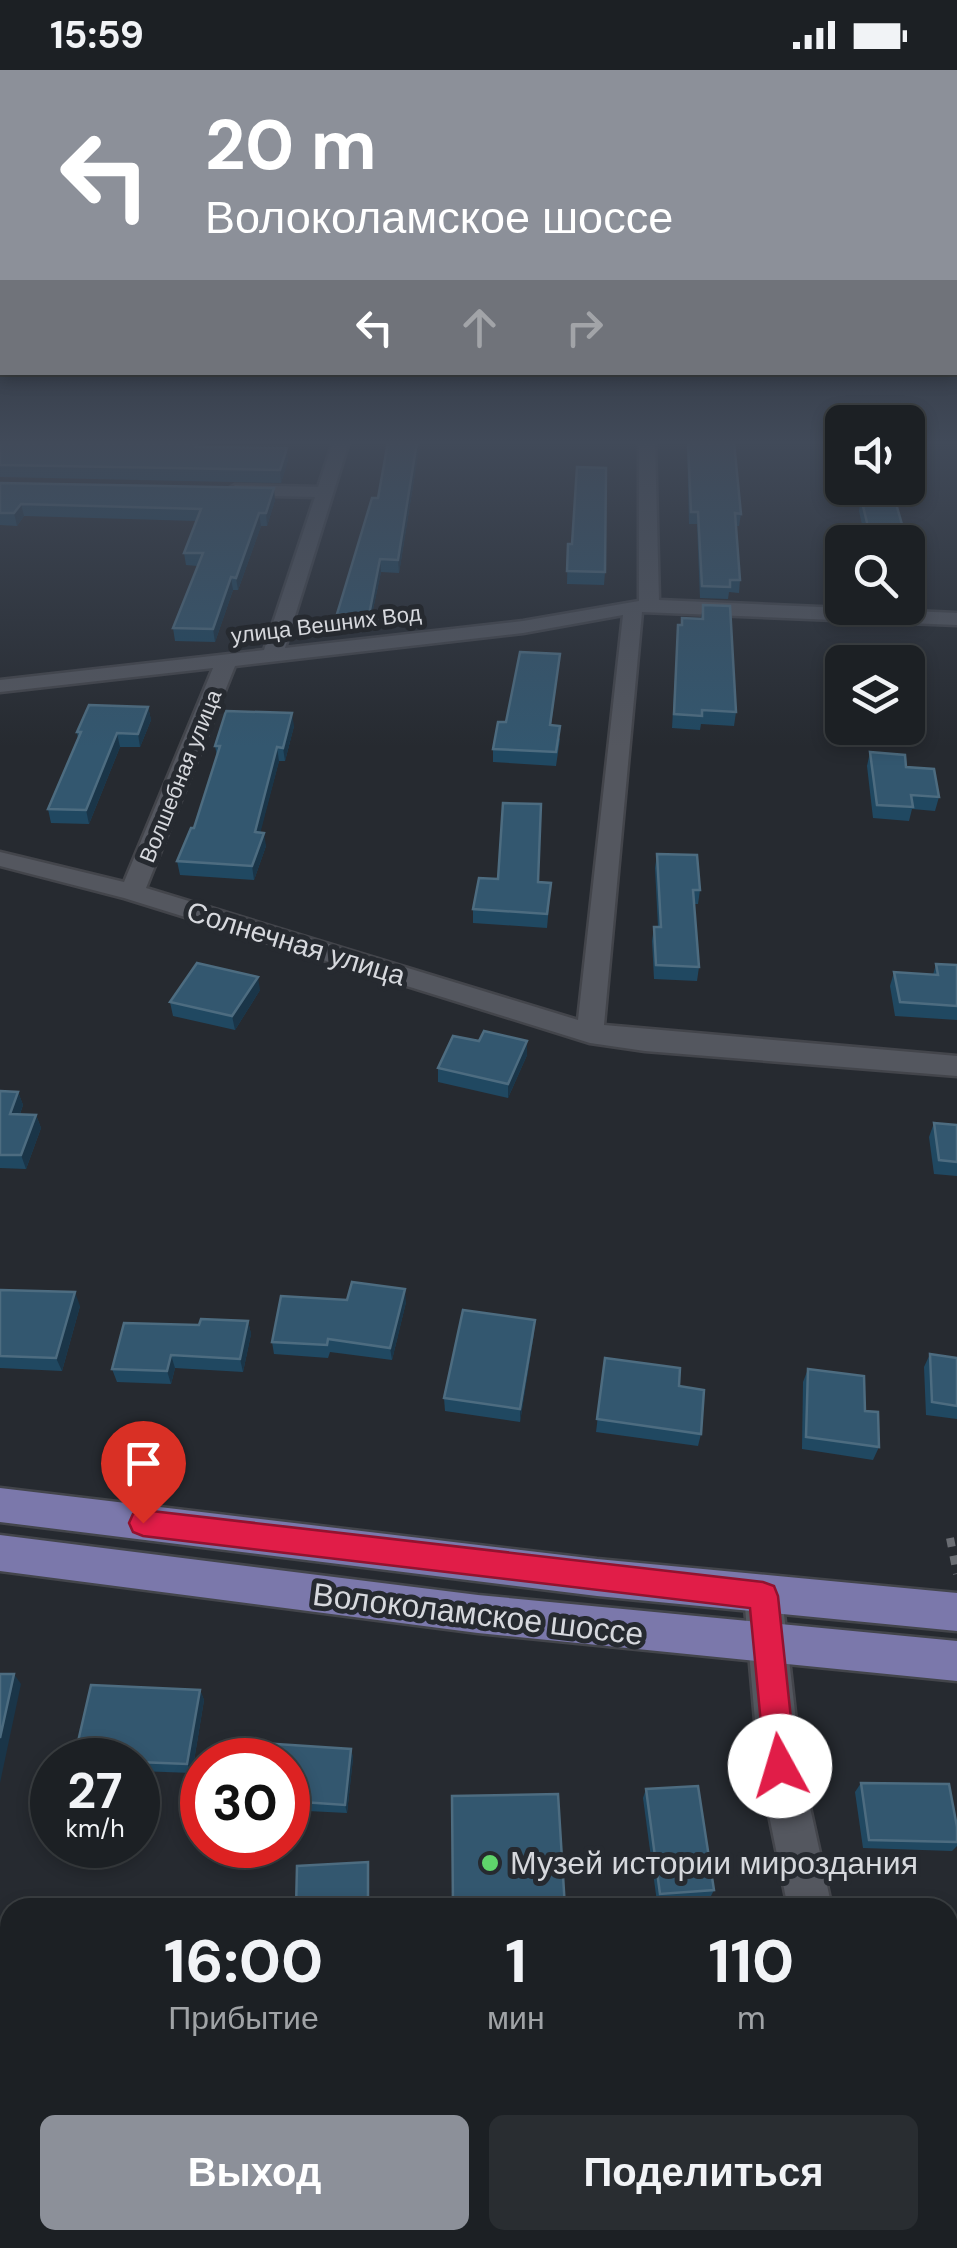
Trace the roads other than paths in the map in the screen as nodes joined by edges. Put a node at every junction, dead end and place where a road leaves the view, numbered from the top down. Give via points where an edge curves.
1 (310, 544) edge
2 (643, 544) edge
3 (641, 607) junction
4 (957, 620) edge
5 (273, 656) junction
6 (227, 660) junction
7 (0, 686) edge
8 (0, 859) edge
9 (132, 892) junction
10 (590, 1033) junction
11 (957, 1066) edge
12 (0, 1505) edge
13 (0, 1552) edge
14 (763, 1596) junction
15 (957, 1612) edge
16 (768, 1647) junction
17 (957, 1661) edge
18 (808, 1898) edge

1 - 5 street
2 - 3 street
3 - 4 street, улица Вешних Вод
3 - 5 street, улица Вешних Вод
3 - 10 street
5 - 6 street, улица Вешних Вод
6 - 7 street, улица Вешних Вод
6 - 9 street, Волшебная улица
8 - 9 street, Солнечная улица
9 - 10 street, Солнечная улица
10 - 11 street, Солнечная улица
12 - 14 main road, Волоколамское шоссе
13 - 16 main road, Волоколамское шоссе
14 - 15 main road, Волоколамское шоссе
14 - 16 street
16 - 17 main road, Волоколамское шоссе
16 - 18 street via 780,1766

